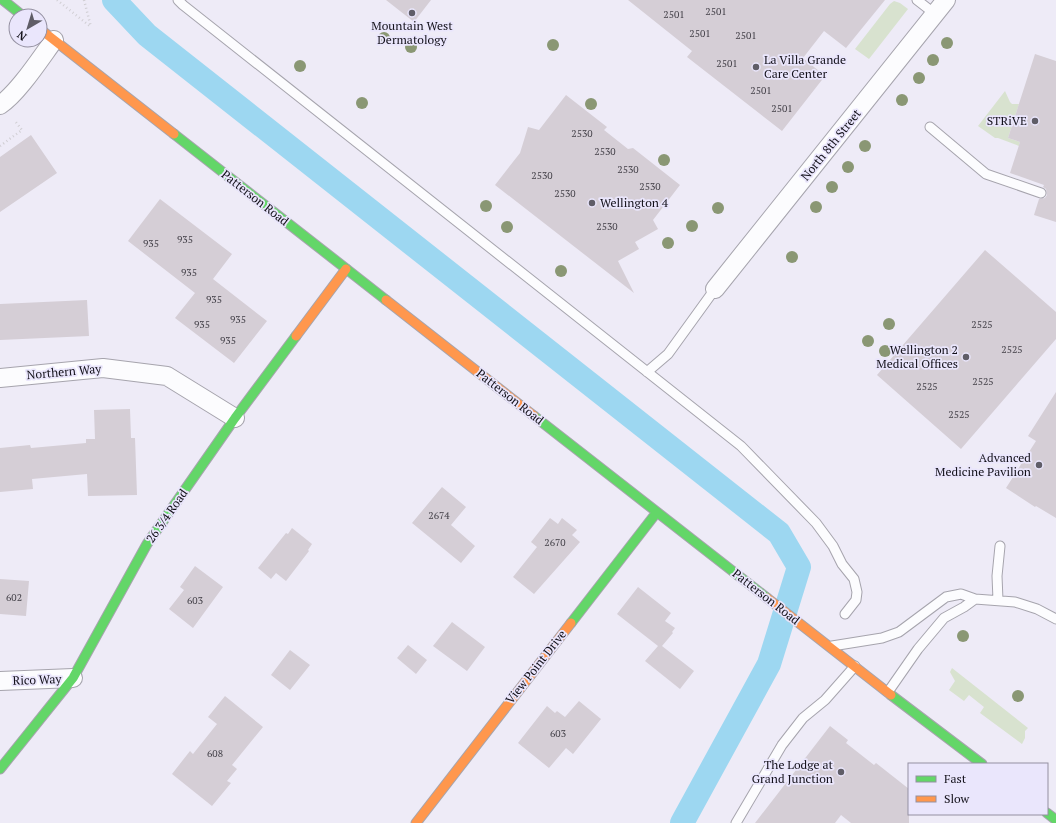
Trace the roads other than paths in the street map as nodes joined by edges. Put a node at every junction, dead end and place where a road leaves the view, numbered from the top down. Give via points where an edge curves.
1 (3, 0) edge
2 (178, 0) edge
3 (917, 0) edge
4 (946, 0) edge
5 (13, 8) edge
6 (935, 14) junction
7 (48, 35) edge
8 (54, 40) junction
9 (0, 105) edge
10 (930, 127) dead end
11 (1041, 193) dead end
12 (346, 269) junction
13 (715, 289) joint
14 (647, 372) junction
15 (0, 378) edge
16 (235, 418) junction
17 (657, 512) junction
18 (1000, 546) dead end
19 (975, 599) junction
20 (998, 600) junction
21 (845, 614) dead end
22 (1056, 619) edge
23 (829, 646) junction
24 (855, 666) junction
25 (73, 678) junction
26 (0, 681) edge
27 (888, 692) junction
28 (981, 763) edge
29 (0, 769) edge
30 (1048, 814) edge
31 (1056, 820) edge
32 (416, 823) edge
33 (736, 823) edge

1 - 5 main road
2 - 14 lane
3 - 6 lane
4 - 6 street, North 8th Street
6 - 13 street, North 8th Street
7 - 8 main road, Patterson Road
8 - 9 street via 22,83
8 - 12 main road, Patterson Road
10 - 11 lane via 986,174
12 - 16 main road, 26 3/4 Road
12 - 17 main road, Patterson Road
13 - 14 lane via 668,354
14 - 21 lane via 741,446 816,523 854,579 856,600
15 - 16 street, Northern Way via 103,368 167,376
16 - 25 main road, 26 3/4 Road via 147,544
17 - 23 main road, Patterson Road
17 - 32 main road, View Point Drive
18 - 20 lane
19 - 20 lane
19 - 23 lane via 961,594 946,597 899,632 882,638
19 - 27 lane via 944,618 918,649
20 - 22 lane via 1037,609
23 - 24 main road, Patterson Road
24 - 27 main road, Patterson Road
24 - 33 lane via 825,700 803,718 782,745
25 - 26 street, Rico Way
25 - 29 main road, 26 3/4 Road
27 - 28 main road, Patterson Road
30 - 31 main road

